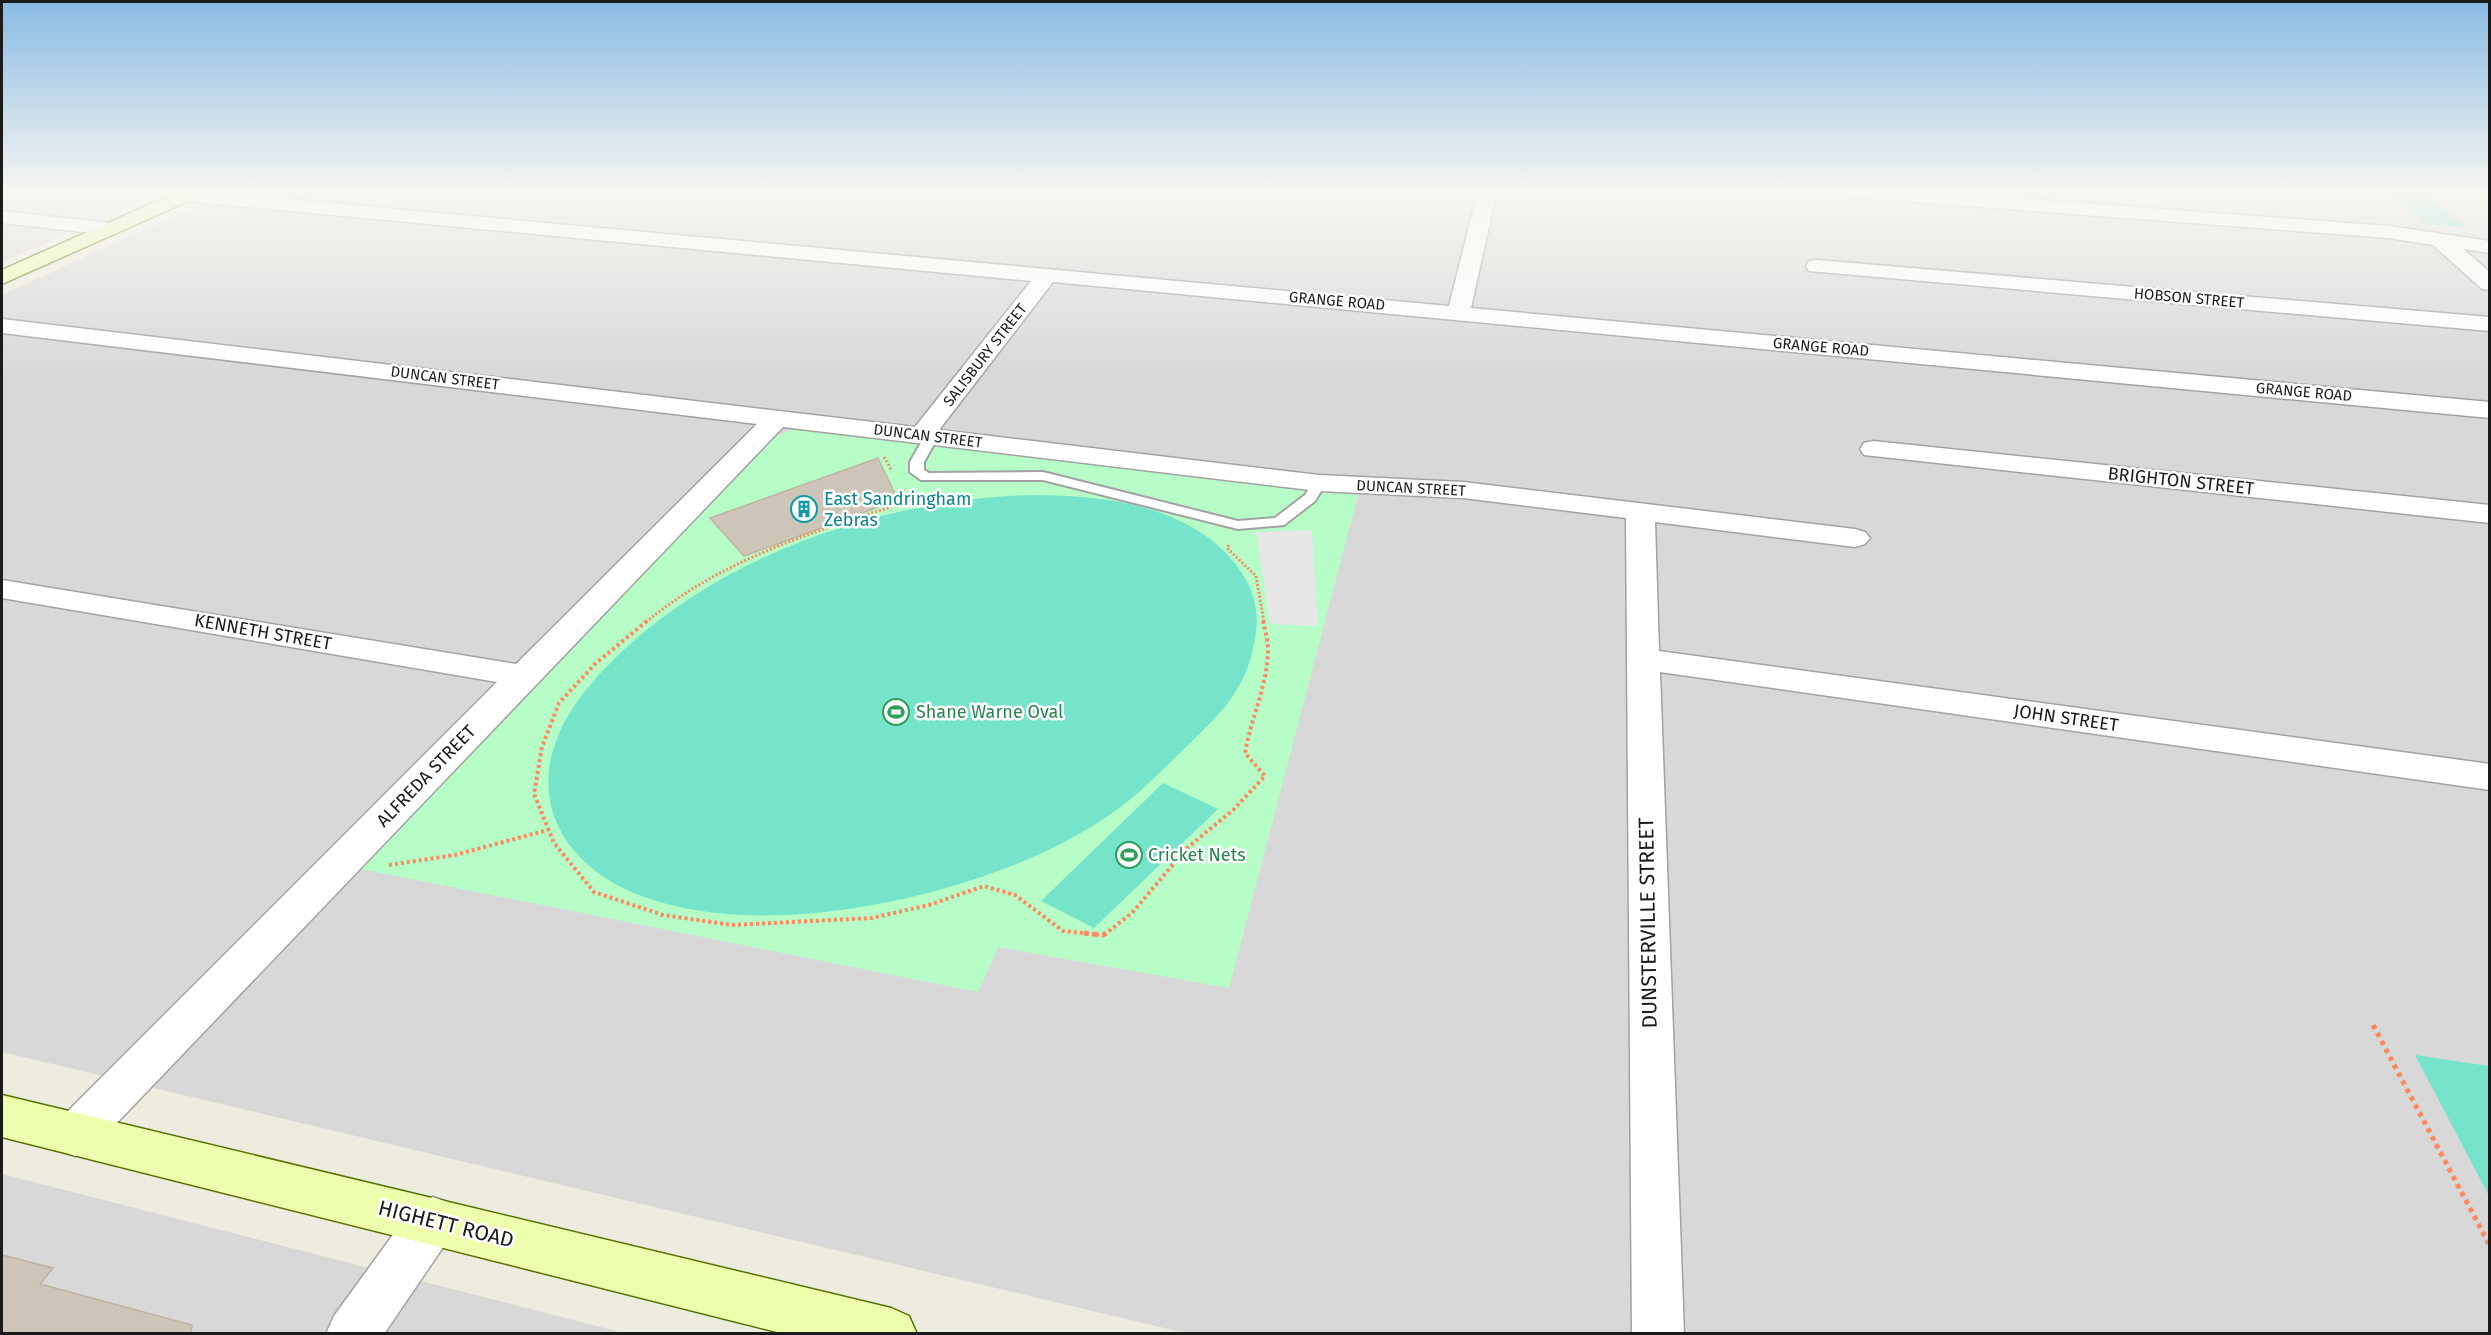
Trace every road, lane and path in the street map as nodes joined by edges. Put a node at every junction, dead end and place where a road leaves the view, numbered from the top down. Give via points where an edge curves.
1 (59, 252) edge
2 (818, 252) edge
3 (1473, 252) edge
4 (2454, 252) edge
5 (1817, 266) dead end
6 (1048, 274) junction
7 (2, 278) edge
8 (2490, 284) edge
9 (1459, 312) junction
10 (2490, 324) edge
11 (2, 326) edge
12 (2490, 410) edge
13 (777, 418) junction
14 (868, 428) junction
15 (926, 436) junction
16 (1873, 449) dead end
17 (894, 475) dead end
18 (1319, 483) junction
19 (900, 484) dead end
20 (1640, 513) junction
21 (2490, 514) edge
22 (1238, 525) junction
23 (1855, 537) dead end
24 (2, 589) edge
25 (1643, 659) junction
26 (524, 676) junction
27 (2490, 777) edge
28 (548, 830) junction
29 (388, 865) dead end
30 (2373, 1025) dead end
31 (2, 1116) edge
32 (75, 1135) junction
33 (433, 1220) junction
34 (2490, 1246) edge
35 (352, 1334) edge
36 (891, 1334) edge
37 (1658, 1334) edge

1 - 7 street
2 - 6 street, GRANGE ROAD
3 - 9 street
4 - 8 street
5 - 10 street, HOBSON STREET
6 - 9 street, GRANGE ROAD
6 - 15 street, SALISBURY STREET
9 - 12 street, GRANGE ROAD
11 - 13 street, DUNCAN STREET
13 - 14 street, DUNCAN STREET
13 - 26 street, ALFREDA STREET
14 - 15 street, DUNCAN STREET
14 - 17 path
15 - 18 street, DUNCAN STREET
15 - 22 lane via 917,472 926,477 1043,476
16 - 21 street, BRIGHTON STREET
18 - 20 street, DUNCAN STREET via 1463,490
18 - 22 lane via 1310,498 1279,522
19 - 28 path via 910,501 756,554 663,608 595,663 559,704 542,747 534,794
20 - 23 street, DUNCAN STREET
20 - 25 street, DUNSTERVILLE STREET
22 - 28 path via 1227,548 1256,576 1268,648 1262,691 1245,753 1265,776 1233,810 1187,848 1132,913 1102,935 1063,931 1015,895 984,886 929,905 872,918 732,925 663,915 594,892
24 - 26 street, KENNETH STREET
25 - 27 street, JOHN STREET
25 - 37 street, DUNSTERVILLE STREET
26 - 32 street, ALFREDA STREET
28 - 29 path via 455,855
30 - 34 path
31 - 32 street, HIGHETT ROAD
32 - 33 street, HIGHETT ROAD
33 - 35 street
33 - 36 street, HIGHETT ROAD

